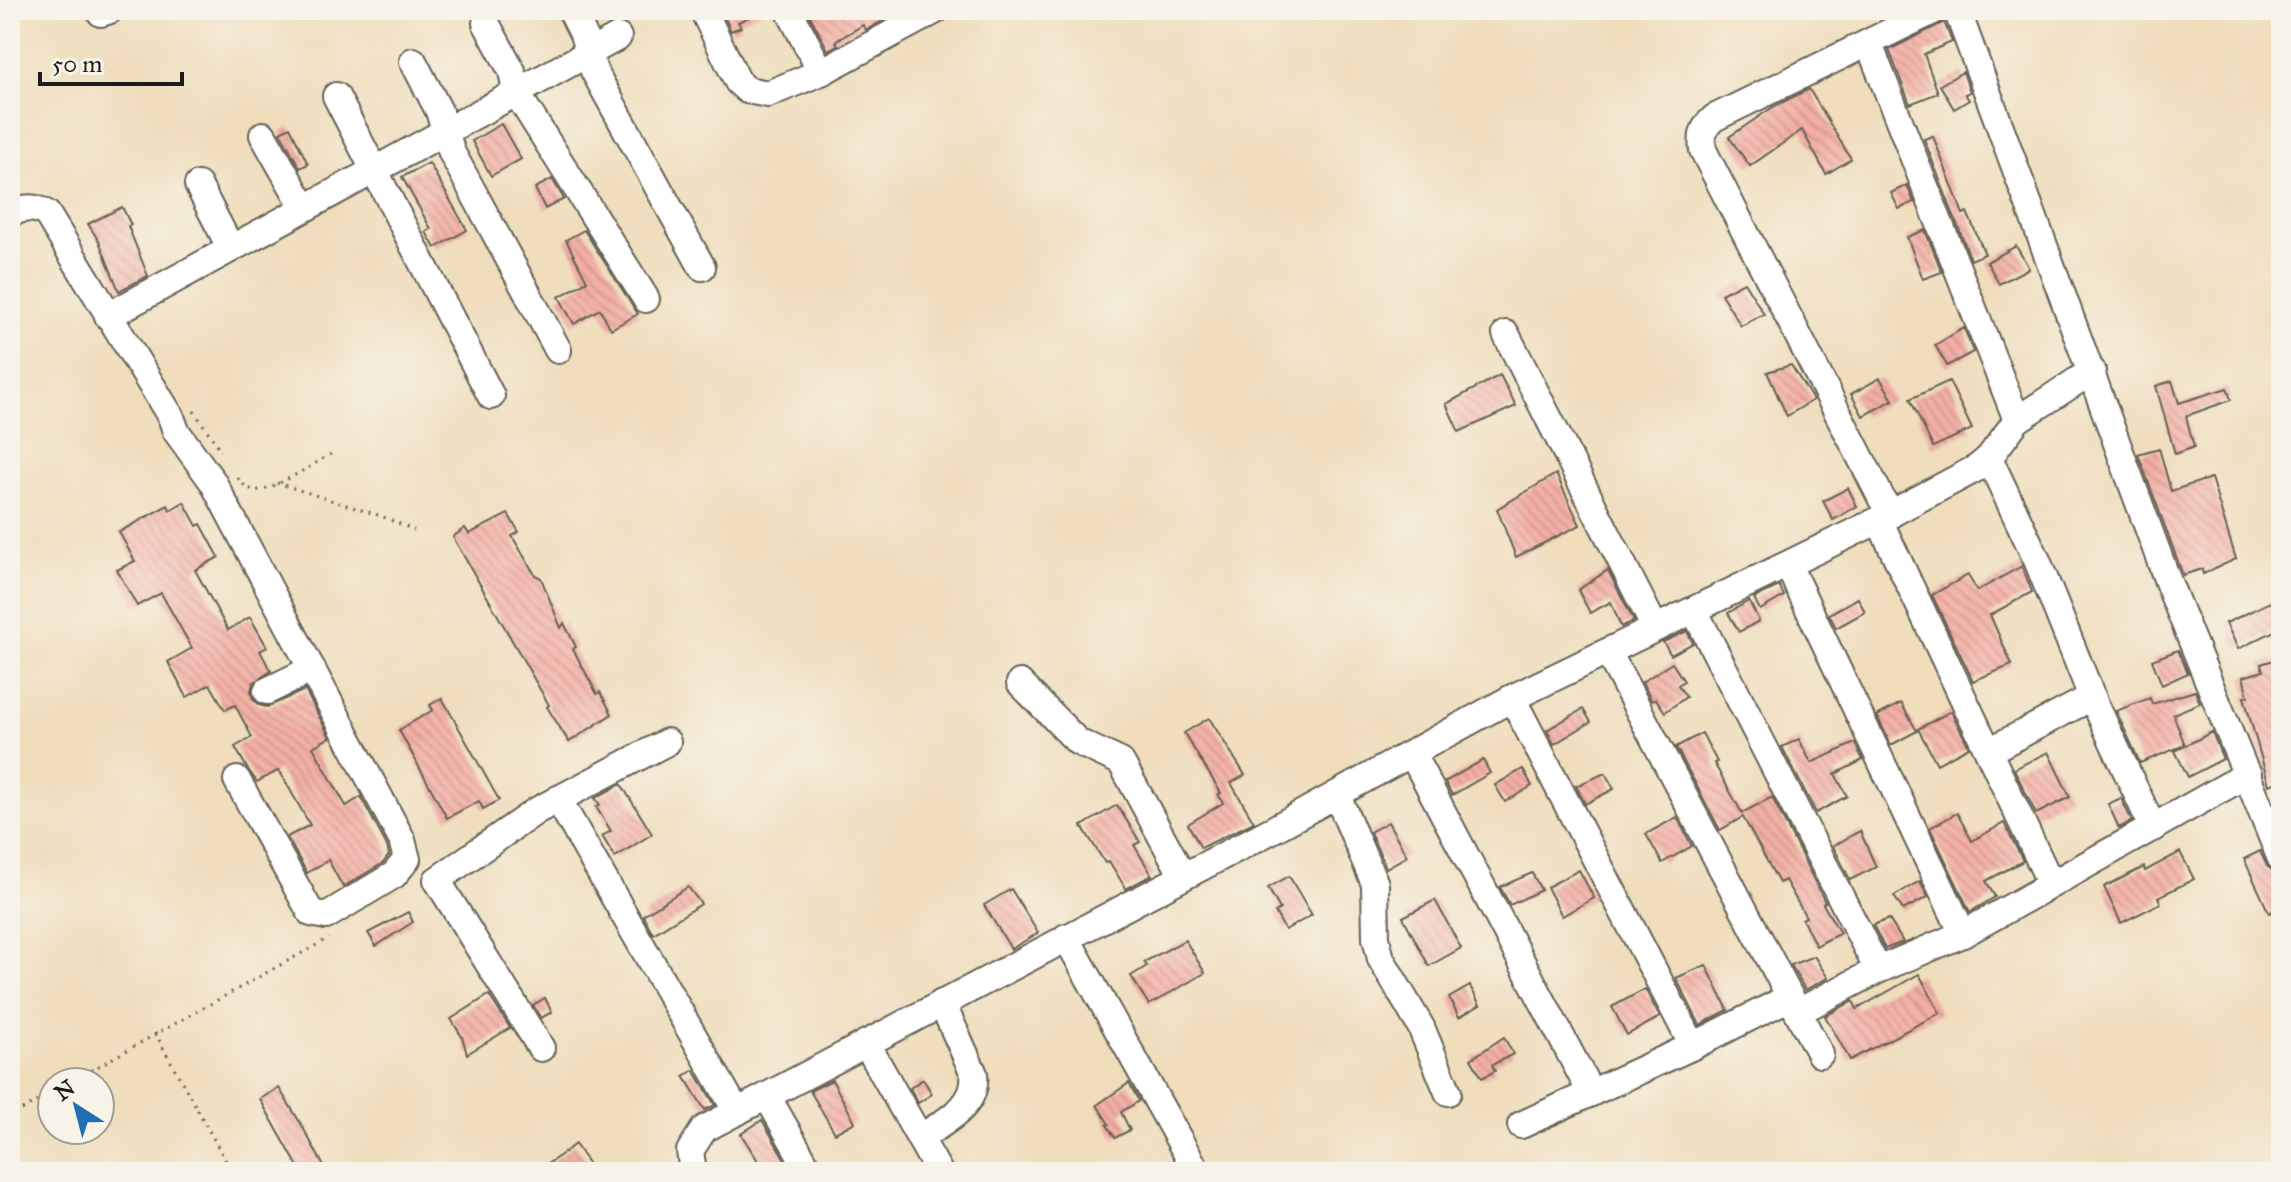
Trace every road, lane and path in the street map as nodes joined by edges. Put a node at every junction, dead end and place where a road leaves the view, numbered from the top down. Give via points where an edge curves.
1 (100, 10) edge
2 (110, 10) edge
3 (571, 10) edge
4 (703, 10) edge
5 (789, 10) edge
6 (936, 10) edge
7 (1935, 10) edge
8 (1957, 10) edge
9 (486, 23) dead end
10 (618, 37) dead end
11 (1869, 44) junction
12 (588, 53) junction
13 (413, 61) dead end
14 (821, 72) junction
15 (516, 92) junction
16 (336, 96) dead end
17 (445, 131) junction
18 (263, 135) dead end
19 (374, 169) junction
20 (198, 185) dead end
21 (304, 207) junction
22 (10, 214) edge
23 (230, 247) junction
24 (702, 267) dead end
25 (646, 299) dead end
26 (108, 316) junction
27 (1506, 334) dead end
28 (558, 350) dead end
29 (2092, 371) junction
30 (491, 396) dead end
31 (171, 417) junction
32 (2017, 420) junction
33 (331, 454) dead end
34 (1989, 458) junction
35 (226, 459) dead end
36 (234, 471) dead end
37 (277, 483) junction
38 (1885, 517) junction
39 (414, 530) dead end
40 (1788, 565) junction
41 (1694, 610) junction
42 (1655, 628) junction
43 (1608, 652) junction
44 (312, 669) junction
45 (1020, 683) dead end
46 (267, 691) dead end
47 (2092, 697) junction
48 (1512, 698) junction
49 (667, 742) dead end
50 (1989, 751) junction
51 (1412, 754) junction
52 (2248, 774) junction
53 (237, 780) dead end
54 (1337, 795) junction
55 (558, 799) junction
56 (2153, 828) junction
57 (2281, 859) edge
58 (1183, 876) junction
59 (2051, 884) junction
60 (1963, 934) junction
61 (333, 936) dead end
62 (1066, 937) junction
63 (1878, 970) junction
64 (942, 1003) junction
65 (1794, 1004) junction
66 (155, 1033) junction
67 (866, 1043) junction
68 (1693, 1046) junction
69 (541, 1048) dead end
70 (1820, 1054) dead end
71 (98, 1066) edge
72 (1448, 1092) dead end
73 (1591, 1093) junction
74 (767, 1096) junction
75 (36, 1102) edge
76 (737, 1112) junction
77 (15, 1114) dead end
78 (1521, 1125) dead end
79 (920, 1138) junction
80 (232, 1172) edge
81 (693, 1172) edge
82 (810, 1172) edge
83 (939, 1172) edge
84 (1197, 1172) edge

1 - 2 street
3 - 12 street
4 - 14 street via 738,82 747,90 768,94
5 - 14 street
6 - 14 street
7 - 11 street
8 - 29 street
9 - 15 street via 512,71
10 - 12 street
11 - 32 street
11 - 38 street via 1714,118 1701,136 1703,150
12 - 15 street
12 - 24 street
13 - 17 street
15 - 17 street
15 - 25 street
16 - 19 street
17 - 19 street
17 - 28 street
18 - 21 street
19 - 21 street
19 - 30 street
20 - 23 street
21 - 23 street
22 - 26 street via 27,208 47,214
23 - 26 street
26 - 31 street
27 - 42 street
29 - 32 street
29 - 52 street via 2170,587
31 - 35 path via 195,412
31 - 44 street via 213,482
32 - 34 street
33 - 37 path
34 - 38 street
34 - 47 street
36 - 37 path via 253,490
37 - 39 path
38 - 40 street
38 - 50 street
40 - 41 street
40 - 60 street
41 - 42 street
41 - 63 street
42 - 43 street
43 - 48 street
43 - 65 street
44 - 46 street
44 - 53 street via 402,840 407,859 394,875 326,916 311,913
45 - 58 street via 1078,742 1121,762
47 - 50 street
47 - 56 street
48 - 51 street
48 - 68 street
49 - 55 street
50 - 59 street
51 - 54 street
51 - 73 street
52 - 56 street
52 - 57 street
54 - 58 street
54 - 72 street via 1375,884 1381,959 1421,1027
55 - 69 street via 437,880
55 - 76 street
56 - 59 street
58 - 62 street
59 - 60 street
60 - 63 street
61 - 66 path
62 - 64 street
62 - 84 street
63 - 65 street
64 - 67 street
64 - 79 street via 975,1083 968,1103
65 - 68 street
65 - 70 street
66 - 71 path
66 - 80 path
67 - 74 street
67 - 79 street
68 - 73 street
73 - 78 street
74 - 76 street
74 - 82 street
75 - 77 path
76 - 81 street via 704,1129 694,1141
79 - 83 street

